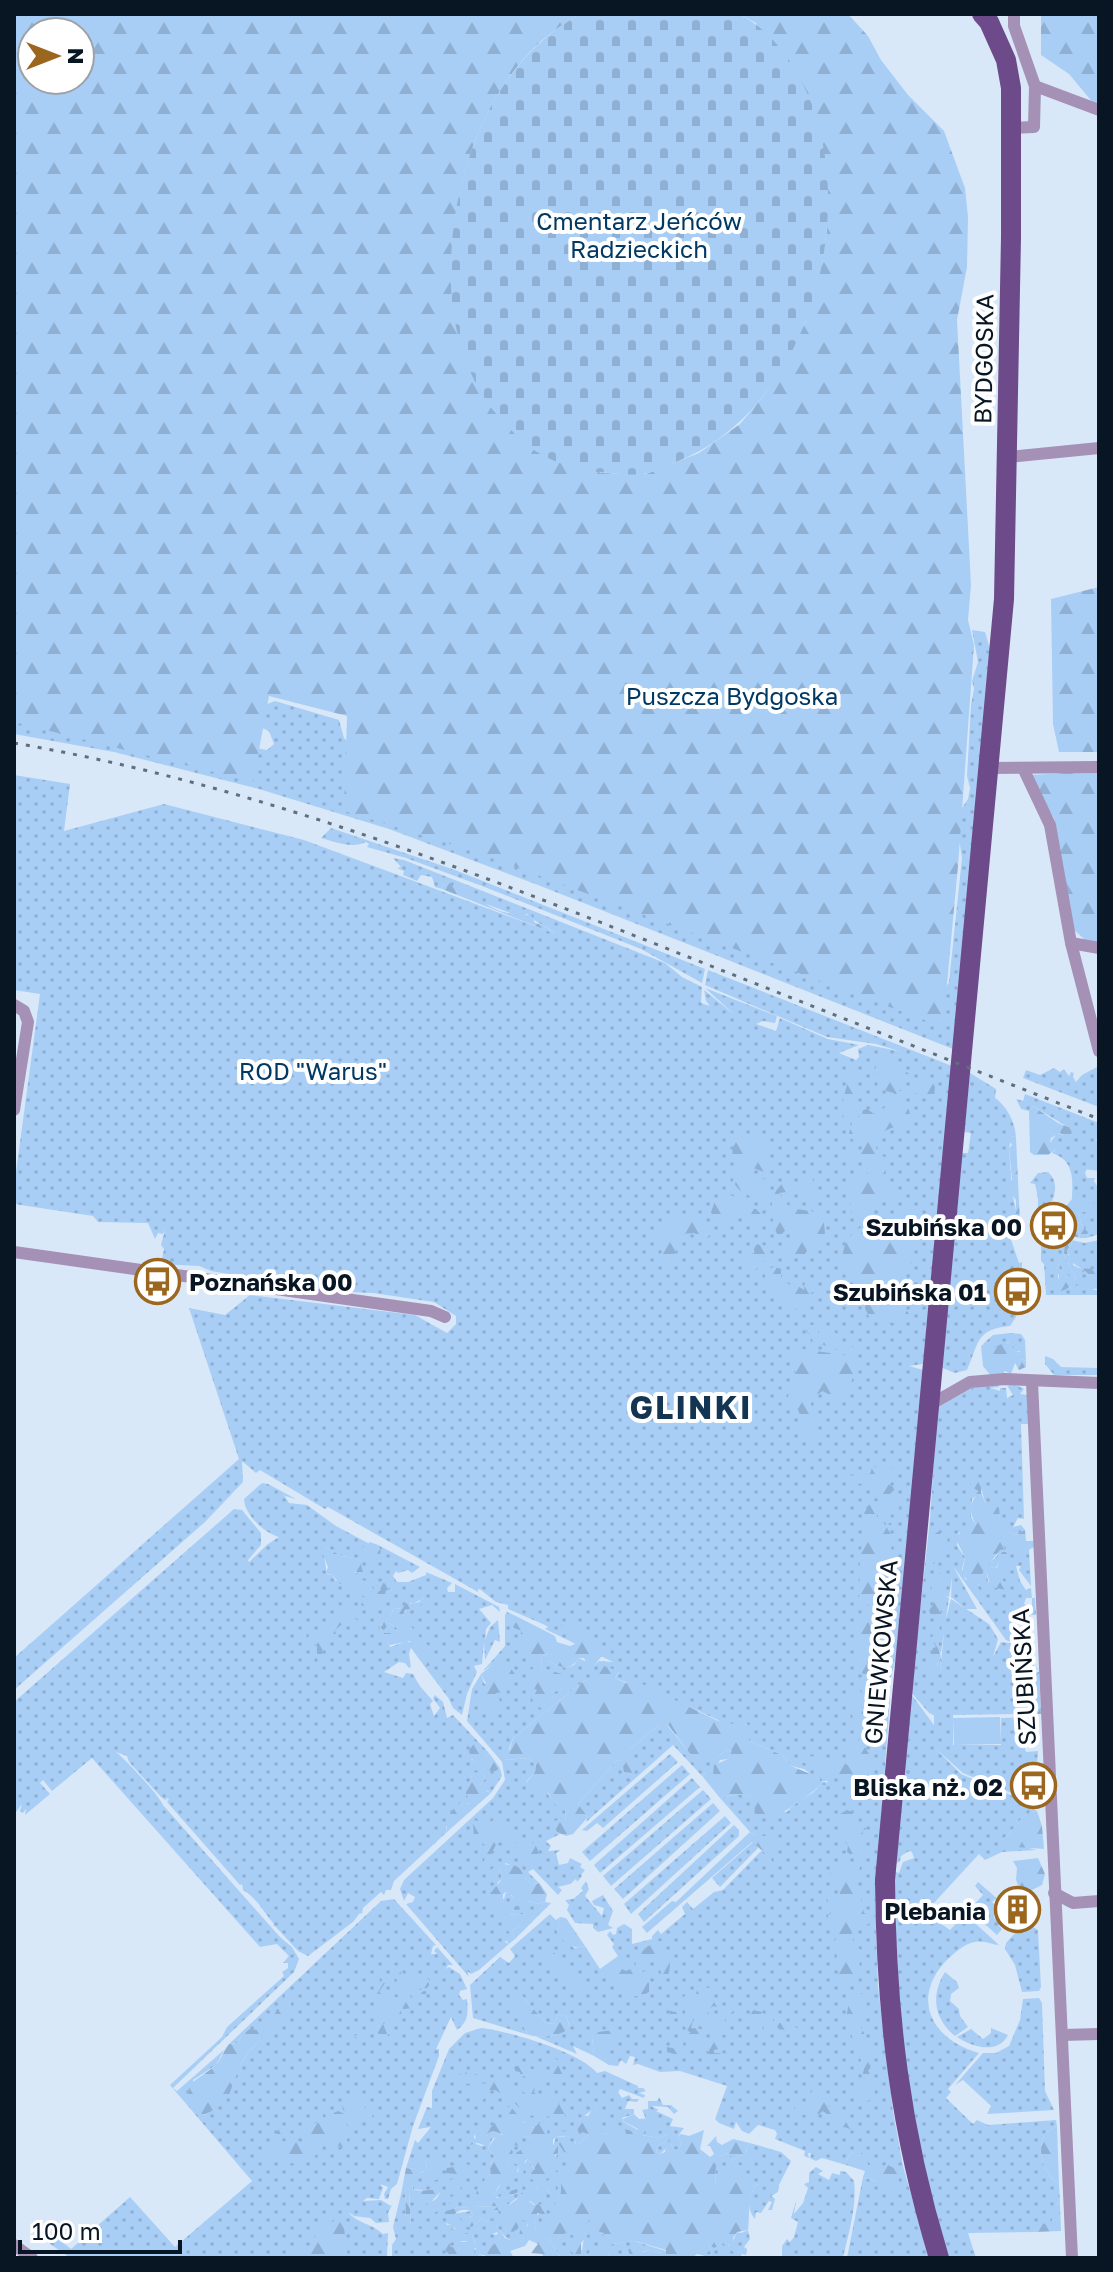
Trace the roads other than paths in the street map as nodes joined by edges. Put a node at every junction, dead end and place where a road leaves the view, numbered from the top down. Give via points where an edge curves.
1 (982, 14) edge
2 (1014, 14) edge
3 (1035, 86) junction
4 (1099, 110) edge
5 (1012, 128) junction
6 (1099, 448) edge
7 (1008, 457) junction
8 (1099, 767) edge
9 (989, 768) junction
10 (1023, 768) junction
11 (1071, 943) junction
12 (1099, 948) edge
13 (14, 1005) edge
14 (1099, 1051) edge
15 (14, 1110) edge
16 (14, 1252) edge
17 (445, 1317) dead end
18 (1032, 1382) junction
19 (1099, 1383) edge
20 (928, 1406) junction
21 (1054, 1893) junction
22 (1099, 1901) edge
23 (1073, 1903) junction
24 (1056, 1920) junction
25 (1099, 2034) edge
26 (1062, 2035) junction
27 (14, 2245) edge
28 (32, 2258) edge
29 (939, 2258) edge
30 (1072, 2258) edge

1 - 5 main road, BYDGOSKA via 1003,52
2 - 3 street
3 - 4 street
3 - 5 street via 1034,127
5 - 7 main road, BYDGOSKA
6 - 7 street
7 - 9 main road, BYDGOSKA via 1002,630
8 - 10 street
9 - 10 street
9 - 20 main road, GNIEWKOWSKA
10 - 11 street via 1050,825
11 - 12 street
11 - 14 street
13 - 15 street via 28,1022
16 - 17 street
18 - 19 street
18 - 20 street via 970,1382
18 - 21 street, SZUBIŃSKA
20 - 29 main road, GNIEWKOWSKA via 885,1909 897,2080
21 - 23 street
21 - 24 street, SZUBIŃSKA
22 - 23 street
23 - 24 street
24 - 26 street, SZUBIŃSKA
25 - 26 street
26 - 30 street, SZUBIŃSKA
27 - 28 street

